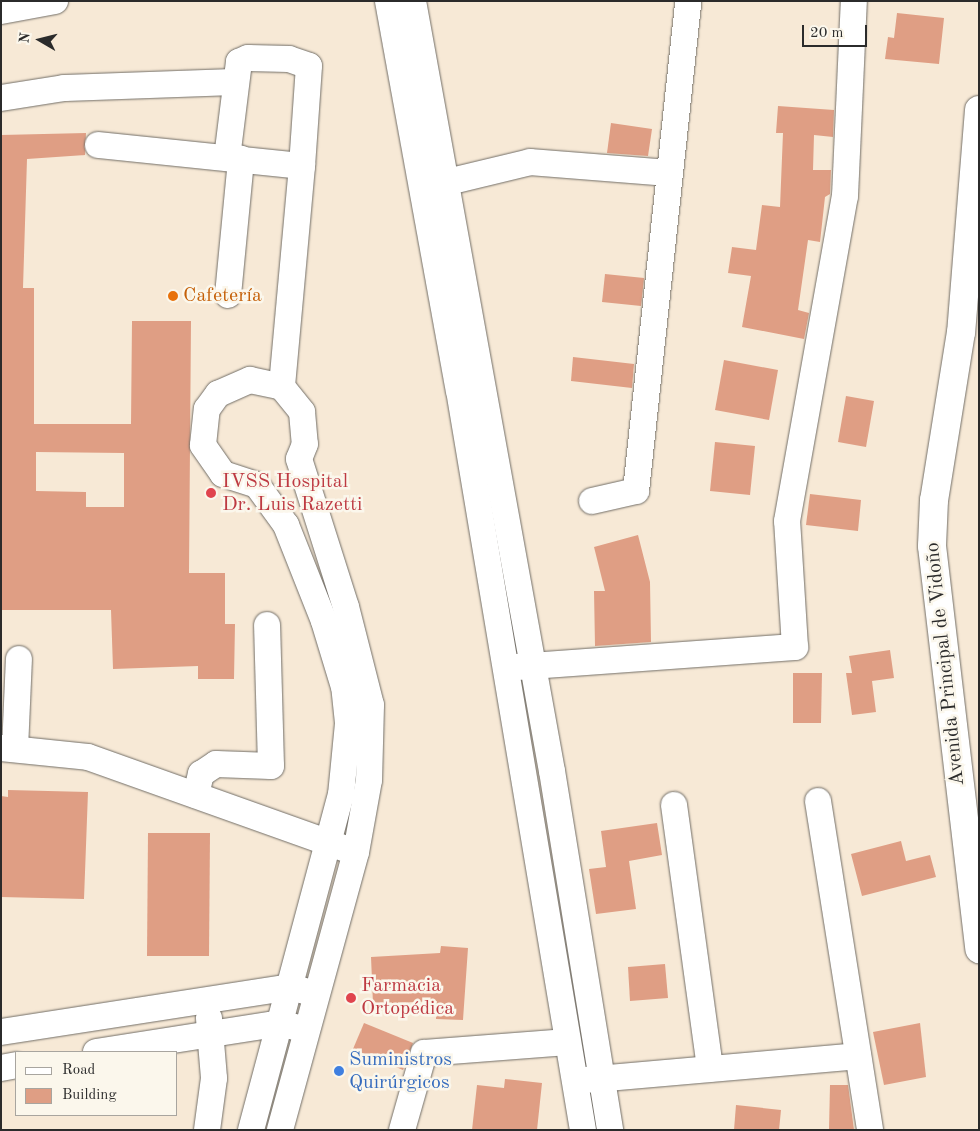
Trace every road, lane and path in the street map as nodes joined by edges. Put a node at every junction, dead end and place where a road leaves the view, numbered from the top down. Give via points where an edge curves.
1 (55, 1) edge
2 (388, 1) edge
3 (413, 1) edge
4 (688, 1) edge
5 (854, 1) edge
6 (1, 11) edge
7 (234, 82) junction
8 (1, 98) edge
9 (979, 110) edge
10 (98, 145) dead end
11 (234, 158) junction
12 (302, 166) junction
13 (669, 173) junction
14 (448, 180) junction
15 (422, 190) junction
16 (228, 295) dead end
17 (282, 387) junction
18 (592, 501) dead end
19 (267, 625) dead end
20 (19, 659) dead end
21 (532, 663) junction
22 (506, 669) junction
23 (8, 748) edge
24 (196, 795) junction
25 (818, 801) dead end
26 (674, 805) dead end
27 (329, 844) junction
28 (356, 852) junction
29 (979, 949) edge
30 (291, 987) junction
31 (318, 994) junction
32 (207, 1002) junction
33 (281, 1023) junction
34 (308, 1030) junction
35 (1, 1032) edge
36 (211, 1034) junction
37 (568, 1042) junction
38 (102, 1051) edge
39 (858, 1056) junction
40 (15, 1065) edge
41 (1, 1068) edge
42 (710, 1069) junction
43 (602, 1078) junction
44 (575, 1081) junction
45 (207, 1130) edge
46 (251, 1130) edge
47 (280, 1130) edge
48 (402, 1130) edge
49 (583, 1130) edge
50 (610, 1130) edge
51 (870, 1130) edge

1 - 6 street
2 - 15 street
3 - 14 street
4 - 13 street
5 - 21 street via 845,196 786,522 795,647
7 - 8 street via 64,88
7 - 11 street
7 - 12 street via 239,62 248,58 289,59 309,66
9 - 29 main road, Avenida Principal de Vidoño via 961,332 934,500 932,546
10 - 11 street
11 - 12 street
11 - 16 street
12 - 17 street
13 - 14 street via 530,162
13 - 18 street via 636,491
14 - 15 street
14 - 21 street
15 - 22 street
17 - 27 street via 250,380 218,394 207,409 203,444 223,474 257,485 286,525 324,621 344,686 348,723 341,795
17 - 28 street via 302,412 305,444 298,459 346,608 371,705 369,780
19 - 24 street via 271,766 216,764 201,774
20 - 23 street
21 - 22 street
21 - 43 street
22 - 37 street
23 - 24 street via 88,757
24 - 27 street
25 - 39 street
26 - 42 street
27 - 28 street
27 - 30 street
28 - 31 street
30 - 31 street
30 - 32 street
30 - 33 street
31 - 34 street
32 - 35 street
32 - 36 street
33 - 34 street
33 - 36 street
33 - 46 street
34 - 47 street
36 - 38 street
36 - 45 street via 214,1089
37 - 44 street
37 - 48 street via 424,1053
39 - 42 street
39 - 51 street
40 - 41 street
42 - 43 street
43 - 44 street
43 - 50 street
44 - 49 street

